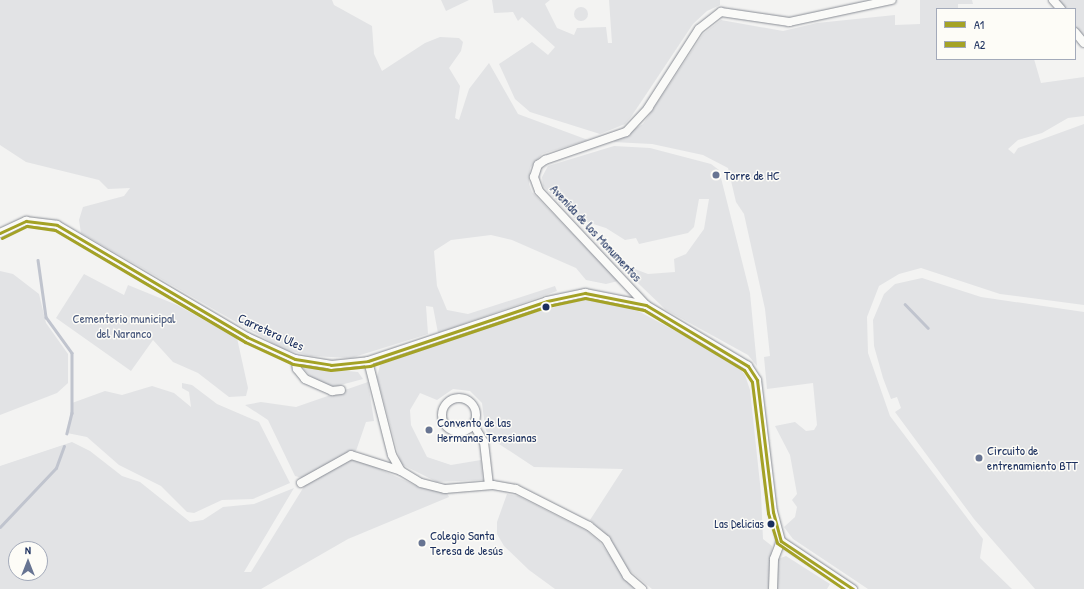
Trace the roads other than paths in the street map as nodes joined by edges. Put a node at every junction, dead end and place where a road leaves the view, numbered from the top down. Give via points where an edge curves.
1 (892, 0) edge
2 (1053, 0) edge
3 (1060, 8) edge
4 (1076, 33) edge
5 (1084, 43) edge
6 (0, 233) edge
7 (646, 305) junction
8 (296, 359) junction
9 (368, 360) junction
10 (341, 390) dead end
11 (473, 424) junction
12 (401, 471) junction
13 (301, 483) dead end
14 (489, 485) junction
15 (781, 541) junction
16 (642, 589) edge
17 (773, 589) edge
18 (853, 589) edge

1 - 7 street, Avenida de los Monumentos via 789,22 721,12 699,29 648,108 626,132 538,165 534,177 539,191
2 - 3 street
4 - 5 street
6 - 8 street, Carretera Ules via 26,221 57,225 186,302
7 - 9 street, Carretera Ules via 585,293 547,301
7 - 15 street, Avenida de los Monumentos via 682,329 729,352 748,366 757,380 773,512
8 - 9 street, Carretera Ules via 331,365
8 - 10 street via 297,369 306,378 332,391
9 - 12 street via 392,455
11 - 11 street via 476,412 469,401 456,398 444,406 443,420 449,428 464,431
11 - 14 street via 484,442
12 - 13 street via 351,455
12 - 14 street via 421,483 445,489
14 - 16 street via 516,489 589,526 606,540 627,576
15 - 17 street via 774,559
15 - 18 street

